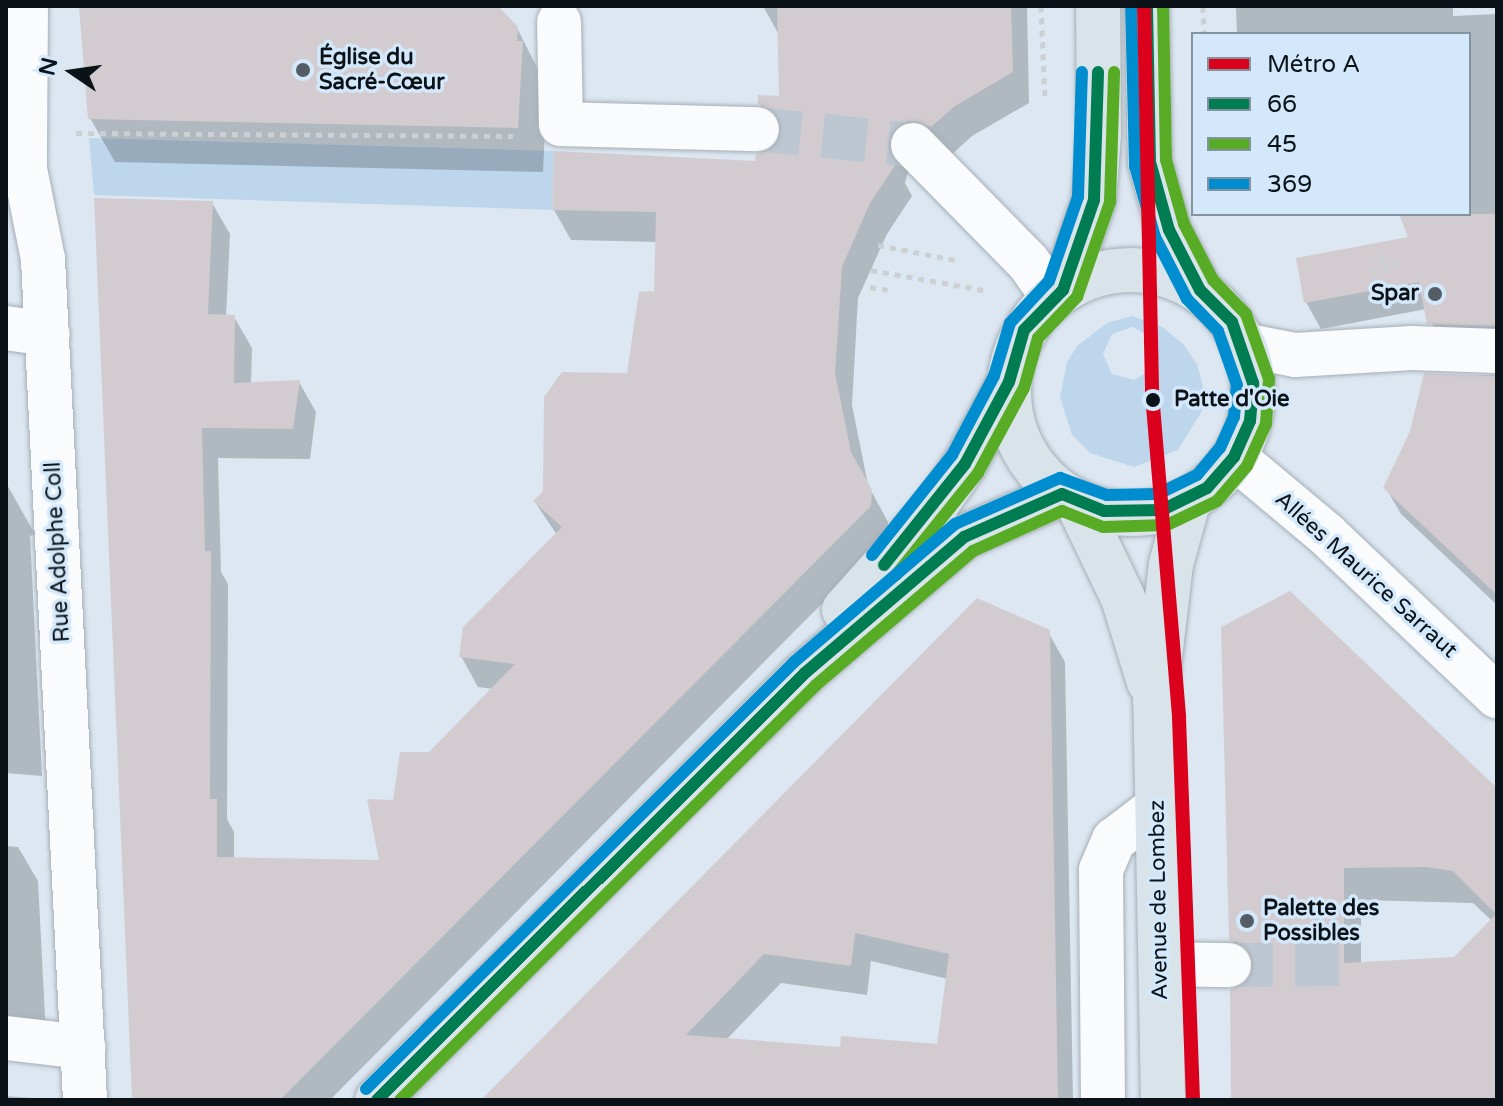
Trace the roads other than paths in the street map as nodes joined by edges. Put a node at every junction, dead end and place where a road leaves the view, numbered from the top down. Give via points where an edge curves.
1 (26, 6) edge
2 (1098, 6) edge
3 (1147, 6) edge
4 (559, 22) dead end
5 (757, 129) tunnel mouth
6 (913, 145) tunnel mouth
7 (1200, 290) junction
8 (1058, 293) junction
9 (27, 331) edge
10 (1244, 345) junction
11 (1497, 351) edge
12 (1009, 382) junction
13 (1234, 457) junction
14 (1069, 498) junction
15 (1189, 499) junction
16 (805, 673) junction
17 (1497, 696) edge
18 (1155, 700) junction
19 (1157, 807) junction
20 (1162, 964) junction
21 (1229, 965) tunnel mouth
22 (6, 1038) edge
23 (83, 1047) junction
24 (85, 1100) edge
25 (377, 1100) edge
26 (1103, 1100) edge
27 (1163, 1100) edge

1 - 9 street, Rue Adolphe Coll via 25,169 43,259
2 - 8 main road via 1094,200
3 - 7 main road via 1150,162 1169,230
4 - 5 street via 561,124
6 - 8 street
7 - 8 main road via 1162,273 1128,269 1094,274
7 - 10 main road via 1232,322
8 - 12 main road via 1024,330
9 - 23 street, Rue Adolphe Coll
10 - 11 street via 1295,355 1412,348
10 - 13 main road via 1253,383 1250,421
12 - 14 main road via 1010,414 1020,445 1038,472
12 - 16 main road via 965,464 933,510 826,631
13 - 15 main road via 1222,474
13 - 17 street, Allées Maurice Sarraut via 1326,534
14 - 15 main road via 1134,514
14 - 16 main road via 964,537
14 - 18 main road, Avenue de Lombez via 1123,598
15 - 18 main road, Avenue de Lombez via 1171,564
16 - 25 main road
18 - 19 main road, Avenue de Lombez
19 - 20 main road, Avenue de Lombez
19 - 26 street via 1114,840 1101,870
20 - 21 street
20 - 27 main road, Avenue de Lombez
22 - 23 street
23 - 24 street, Rue Adolphe Coll

